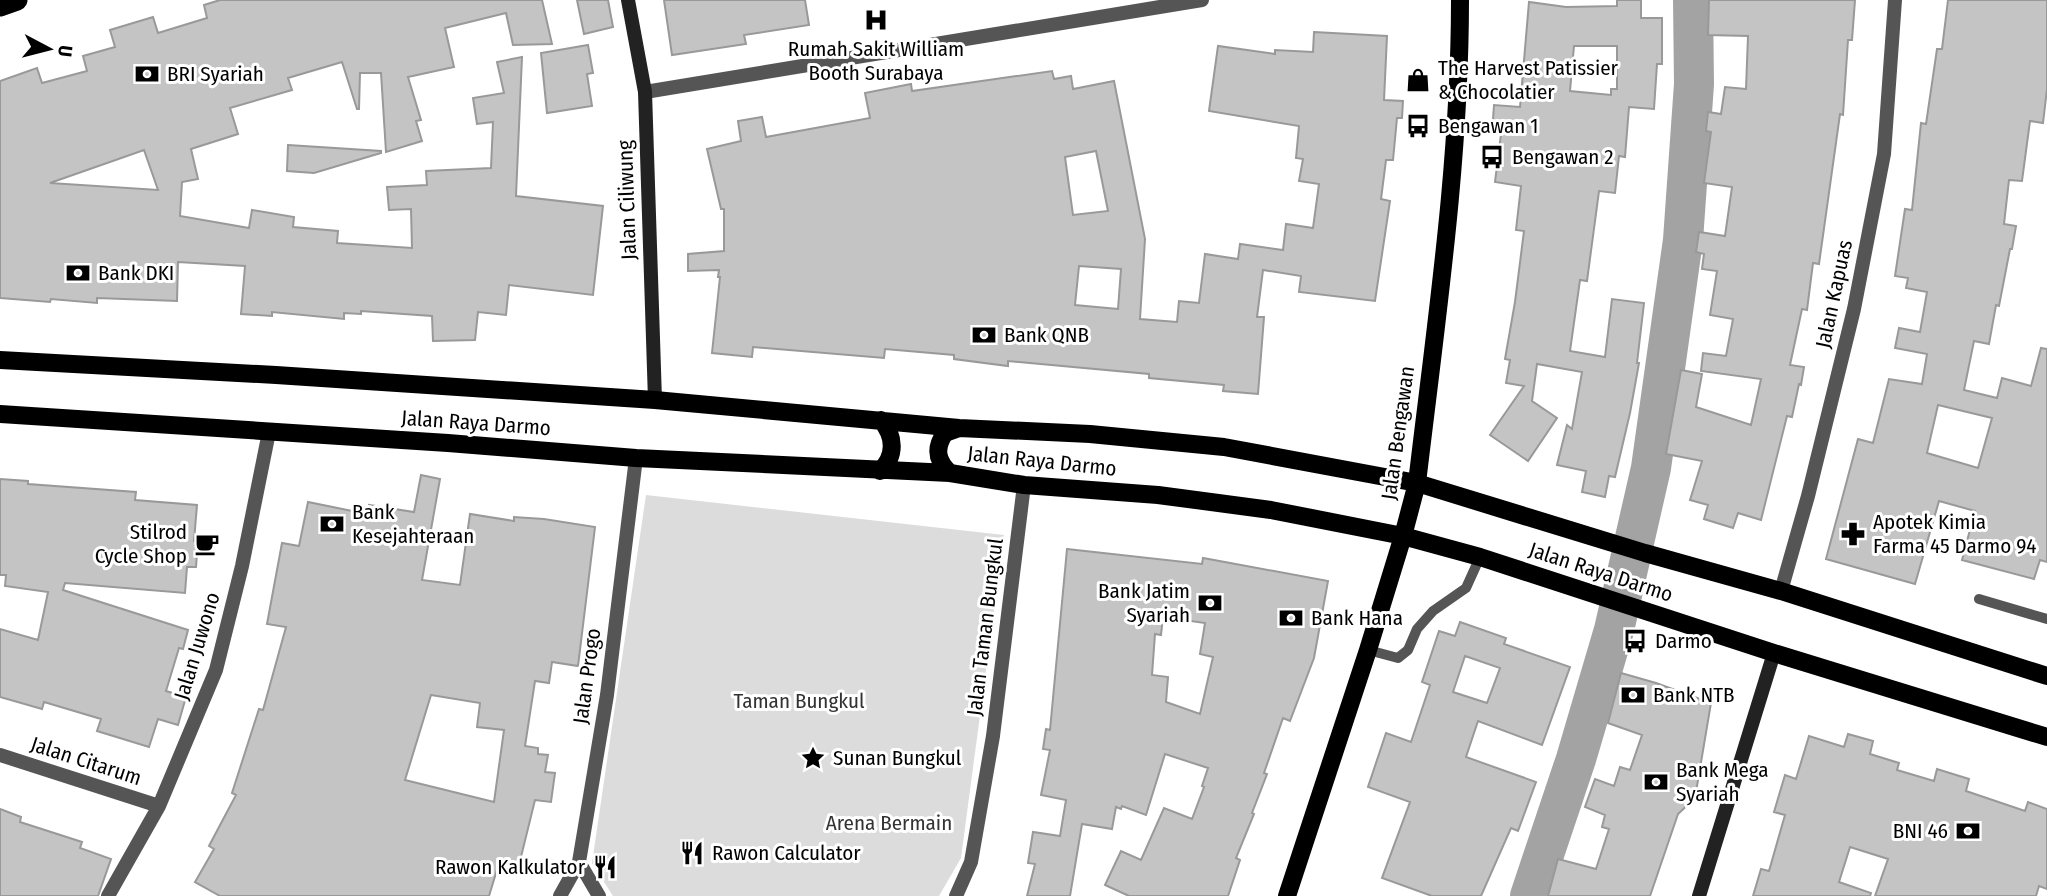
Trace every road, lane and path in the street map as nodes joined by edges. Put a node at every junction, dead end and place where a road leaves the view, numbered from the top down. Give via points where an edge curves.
1 (17, 0) edge
2 (628, 0) edge
3 (1202, 0) edge
4 (1460, 0) edge
5 (1895, 0) edge
6 (0, 6) edge
7 (645, 92) junction
8 (0, 360) edge
9 (655, 400) junction
10 (0, 414) edge
11 (881, 420) junction
12 (959, 428) junction
13 (269, 432) junction
14 (636, 458) junction
15 (880, 471) junction
16 (950, 473) junction
17 (1417, 482) junction
18 (1024, 485) junction
19 (1403, 536) junction
20 (1480, 557) junction
21 (1782, 591) junction
22 (1979, 599) dead end
23 (2047, 619) edge
24 (1368, 650) junction
25 (1774, 653) junction
26 (2047, 676) edge
27 (2047, 737) edge
28 (0, 755) edge
29 (159, 807) junction
30 (579, 862) junction
31 (108, 896) edge
32 (560, 896) edge
33 (598, 896) edge
34 (956, 896) edge
35 (1287, 896) edge
36 (1699, 896) edge

1 - 6 highway
2 - 7 main road, Jalan Ciliwung
3 - 7 street
4 - 17 main road, Jalan Bengawan via 1454,150
5 - 21 street, Jalan Kapuas via 1884,154 1854,309
7 - 9 main road, Jalan Ciliwung
8 - 9 main road, Jalan Raya Darmo
9 - 11 main road, Jalan Raya Darmo
10 - 13 main road, Jalan Raya Darmo
11 - 12 main road, Jalan Raya Darmo
11 - 15 main road via 892,442 891,456
12 - 16 main road via 944,433 937,449
12 - 17 main road, Jalan Raya Darmo via 1224,447
13 - 14 main road, Jalan Raya Darmo
13 - 29 street, Jalan Juwono via 216,670
14 - 15 main road, Jalan Raya Darmo
14 - 30 street, Jalan Progo via 607,695
15 - 16 main road, Jalan Raya Darmo
16 - 18 main road, Jalan Raya Darmo
17 - 19 main road, Jalan Bengawan
17 - 21 main road, Jalan Raya Darmo
18 - 19 main road, Jalan Raya Darmo via 1158,495 1270,510
18 - 34 street, Jalan Taman Bungkul via 993,736 971,862
19 - 20 main road, Jalan Raya Darmo
19 - 24 main road, Jalan Bengawan
20 - 24 lane via 1466,588 1423,622 1404,654 1398,658
20 - 25 main road, Jalan Raya Darmo
21 - 26 main road, Jalan Raya Darmo
22 - 23 lane
24 - 35 main road, Jalan Bengawan
25 - 27 main road, Jalan Raya Darmo
25 - 36 main road
28 - 29 street, Jalan Citarum
29 - 31 street, Jalan Juwono
30 - 32 street, Jalan Progo
30 - 33 street

